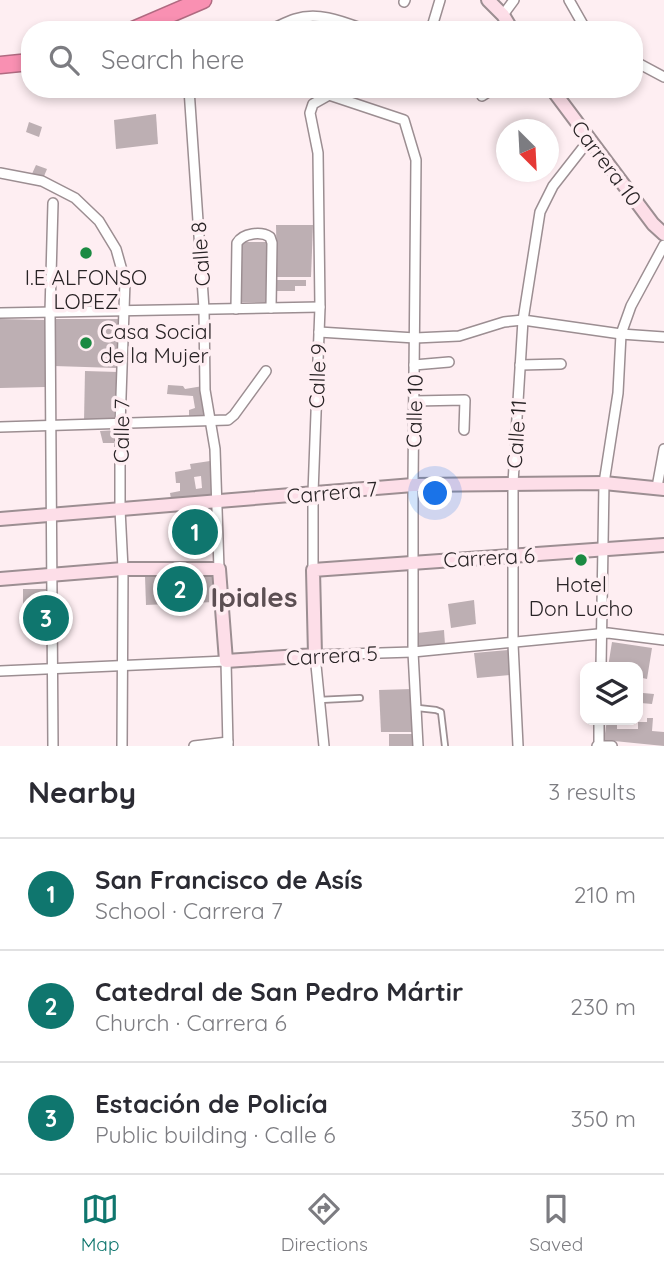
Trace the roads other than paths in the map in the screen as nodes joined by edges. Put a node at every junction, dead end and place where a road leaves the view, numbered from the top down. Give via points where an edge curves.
1 (203, 0) edge
2 (440, 0) edge
3 (488, 0) edge
4 (514, 0) edge
5 (569, 0) edge
6 (503, 15) junction
7 (154, 21) edge
8 (289, 21) edge
9 (341, 21) edge
10 (433, 21) edge
11 (507, 21) edge
12 (581, 21) edge
13 (21, 63) edge
14 (0, 65) edge
15 (643, 66) edge
16 (664, 77) edge
17 (190, 98) edge
18 (325, 98) edge
19 (338, 98) edge
20 (559, 98) edge
21 (404, 120) joint
22 (589, 140) junction
23 (0, 172) edge
24 (53, 203) dead end
25 (664, 234) edge
26 (664, 245) edge
27 (320, 307) junction
28 (271, 308) junction
29 (204, 309) junction
30 (236, 309) junction
31 (126, 310) junction
32 (50, 312) junction
33 (0, 313) edge
34 (523, 320) junction
35 (319, 332) junction
36 (621, 334) junction
37 (664, 337) edge
38 (415, 338) junction
39 (449, 362) dead end
40 (561, 364) dead end
41 (414, 365) junction
42 (520, 365) junction
43 (266, 371) dead end
44 (414, 401) junction
45 (214, 421) junction
46 (51, 425) junction
47 (120, 425) junction
48 (0, 427) edge
49 (464, 429) dead end
50 (664, 449) edge
51 (513, 482) junction
52 (604, 482) junction
53 (413, 485) junction
54 (661, 488) edge
55 (313, 493) junction
56 (217, 503) junction
57 (120, 509) junction
58 (51, 514) junction
59 (0, 519) edge
60 (664, 545) edge
61 (605, 550) junction
62 (512, 556) junction
63 (413, 562) junction
64 (123, 569) junction
65 (219, 569) junction
66 (313, 570) junction
67 (52, 575) junction
68 (0, 579) edge
69 (603, 634) junction
70 (664, 640) edge
71 (513, 644) junction
72 (413, 652) junction
73 (315, 655) junction
74 (226, 661) junction
75 (601, 662) edge
76 (121, 666) junction
77 (53, 669) junction
78 (0, 671) edge
79 (360, 698) dead end
80 (319, 700) junction
81 (417, 708) junction
82 (599, 725) edge
83 (228, 744) edge
84 (53, 746) edge
85 (122, 746) edge
86 (194, 746) edge
87 (324, 746) edge
88 (418, 746) edge
89 (445, 746) edge
90 (518, 746) edge
91 (598, 746) edge
92 (612, 746) edge

1 - 7 highway
2 - 10 street
3 - 6 main road
4 - 6 street
5 - 12 street
6 - 11 main road
8 - 9 street via 313,15
13 - 14 highway
15 - 16 street
17 - 29 street, Calle 8
18 - 27 street, Calle 9 via 310,109 318,152
19 - 21 street, Calle 9
20 - 22 main road, Carrera 10
21 - 38 street, Calle 10 via 416,160
22 - 25 main road, Carrera 10
22 - 34 street, Calle 11 via 553,186 540,212
23 - 31 street, Calle 7 via 46,183 75,198 99,221 116,249 125,281
24 - 32 street
26 - 36 street
27 - 28 street
27 - 35 street, Calle 9
28 - 30 street
28 - 30 street via 270,237 266,234 245,235 237,243
29 - 30 street
29 - 31 street
29 - 45 street, Calle 8 via 205,390
31 - 32 street
31 - 47 street, Calle 7
32 - 33 street
32 - 46 street
34 - 36 street
34 - 38 street via 459,336
34 - 42 street, Calle 11
35 - 38 street
35 - 55 street, Calle 9
36 - 37 street
36 - 52 street via 618,393
38 - 41 street, Calle 10
39 - 41 street
40 - 42 street
41 - 44 street, Calle 10
42 - 51 street, Calle 11
43 - 45 street via 231,419
44 - 49 street via 465,400
44 - 53 street, Calle 10
45 - 47 street
45 - 56 street, Calle 8
46 - 47 street
46 - 48 street
46 - 58 street
47 - 57 street, Calle 7
50 - 54 street
51 - 52 main road, Carrera 7
51 - 53 main road, Carrera 7
51 - 62 street, Calle 11
52 - 54 main road, Carrera 7
52 - 61 street
53 - 55 main road, Carrera 7
53 - 63 street, Calle 10
55 - 56 main road, Carrera 7
55 - 66 street, Calle 9
56 - 57 main road, Carrera 7
56 - 65 street, Calle 8
57 - 58 main road, Carrera 7
57 - 64 street, Calle 7
58 - 59 main road, Carrera 7
58 - 67 street
60 - 61 main road, Carrera 6
61 - 62 main road, Carrera 6
61 - 69 street
62 - 63 main road, Carrera 6
62 - 71 street, Calle 11
63 - 66 main road, Carrera 6
63 - 72 street, Calle 10
64 - 65 main road
64 - 67 main road
64 - 76 street, Calle 7
65 - 74 main road
66 - 73 main road, Calle 9
67 - 68 main road
67 - 77 street
69 - 70 street, Carrera 5
69 - 71 street, Carrera 5
69 - 75 street
71 - 72 street, Carrera 5
71 - 90 street, Calle 11
72 - 73 street, Carrera 5
72 - 81 street, Calle 10
73 - 74 main road, Carrera 5
73 - 80 street, Calle 9
74 - 76 street, Carrera 5
74 - 83 street
76 - 77 street, Carrera 5
76 - 85 street, Calle 7
77 - 78 street, Carrera 5
77 - 84 street
79 - 80 lane
80 - 87 street, Calle 9
81 - 88 street, Calle 10
81 - 89 lane via 441,712
82 - 91 street
83 - 86 street
91 - 92 street

